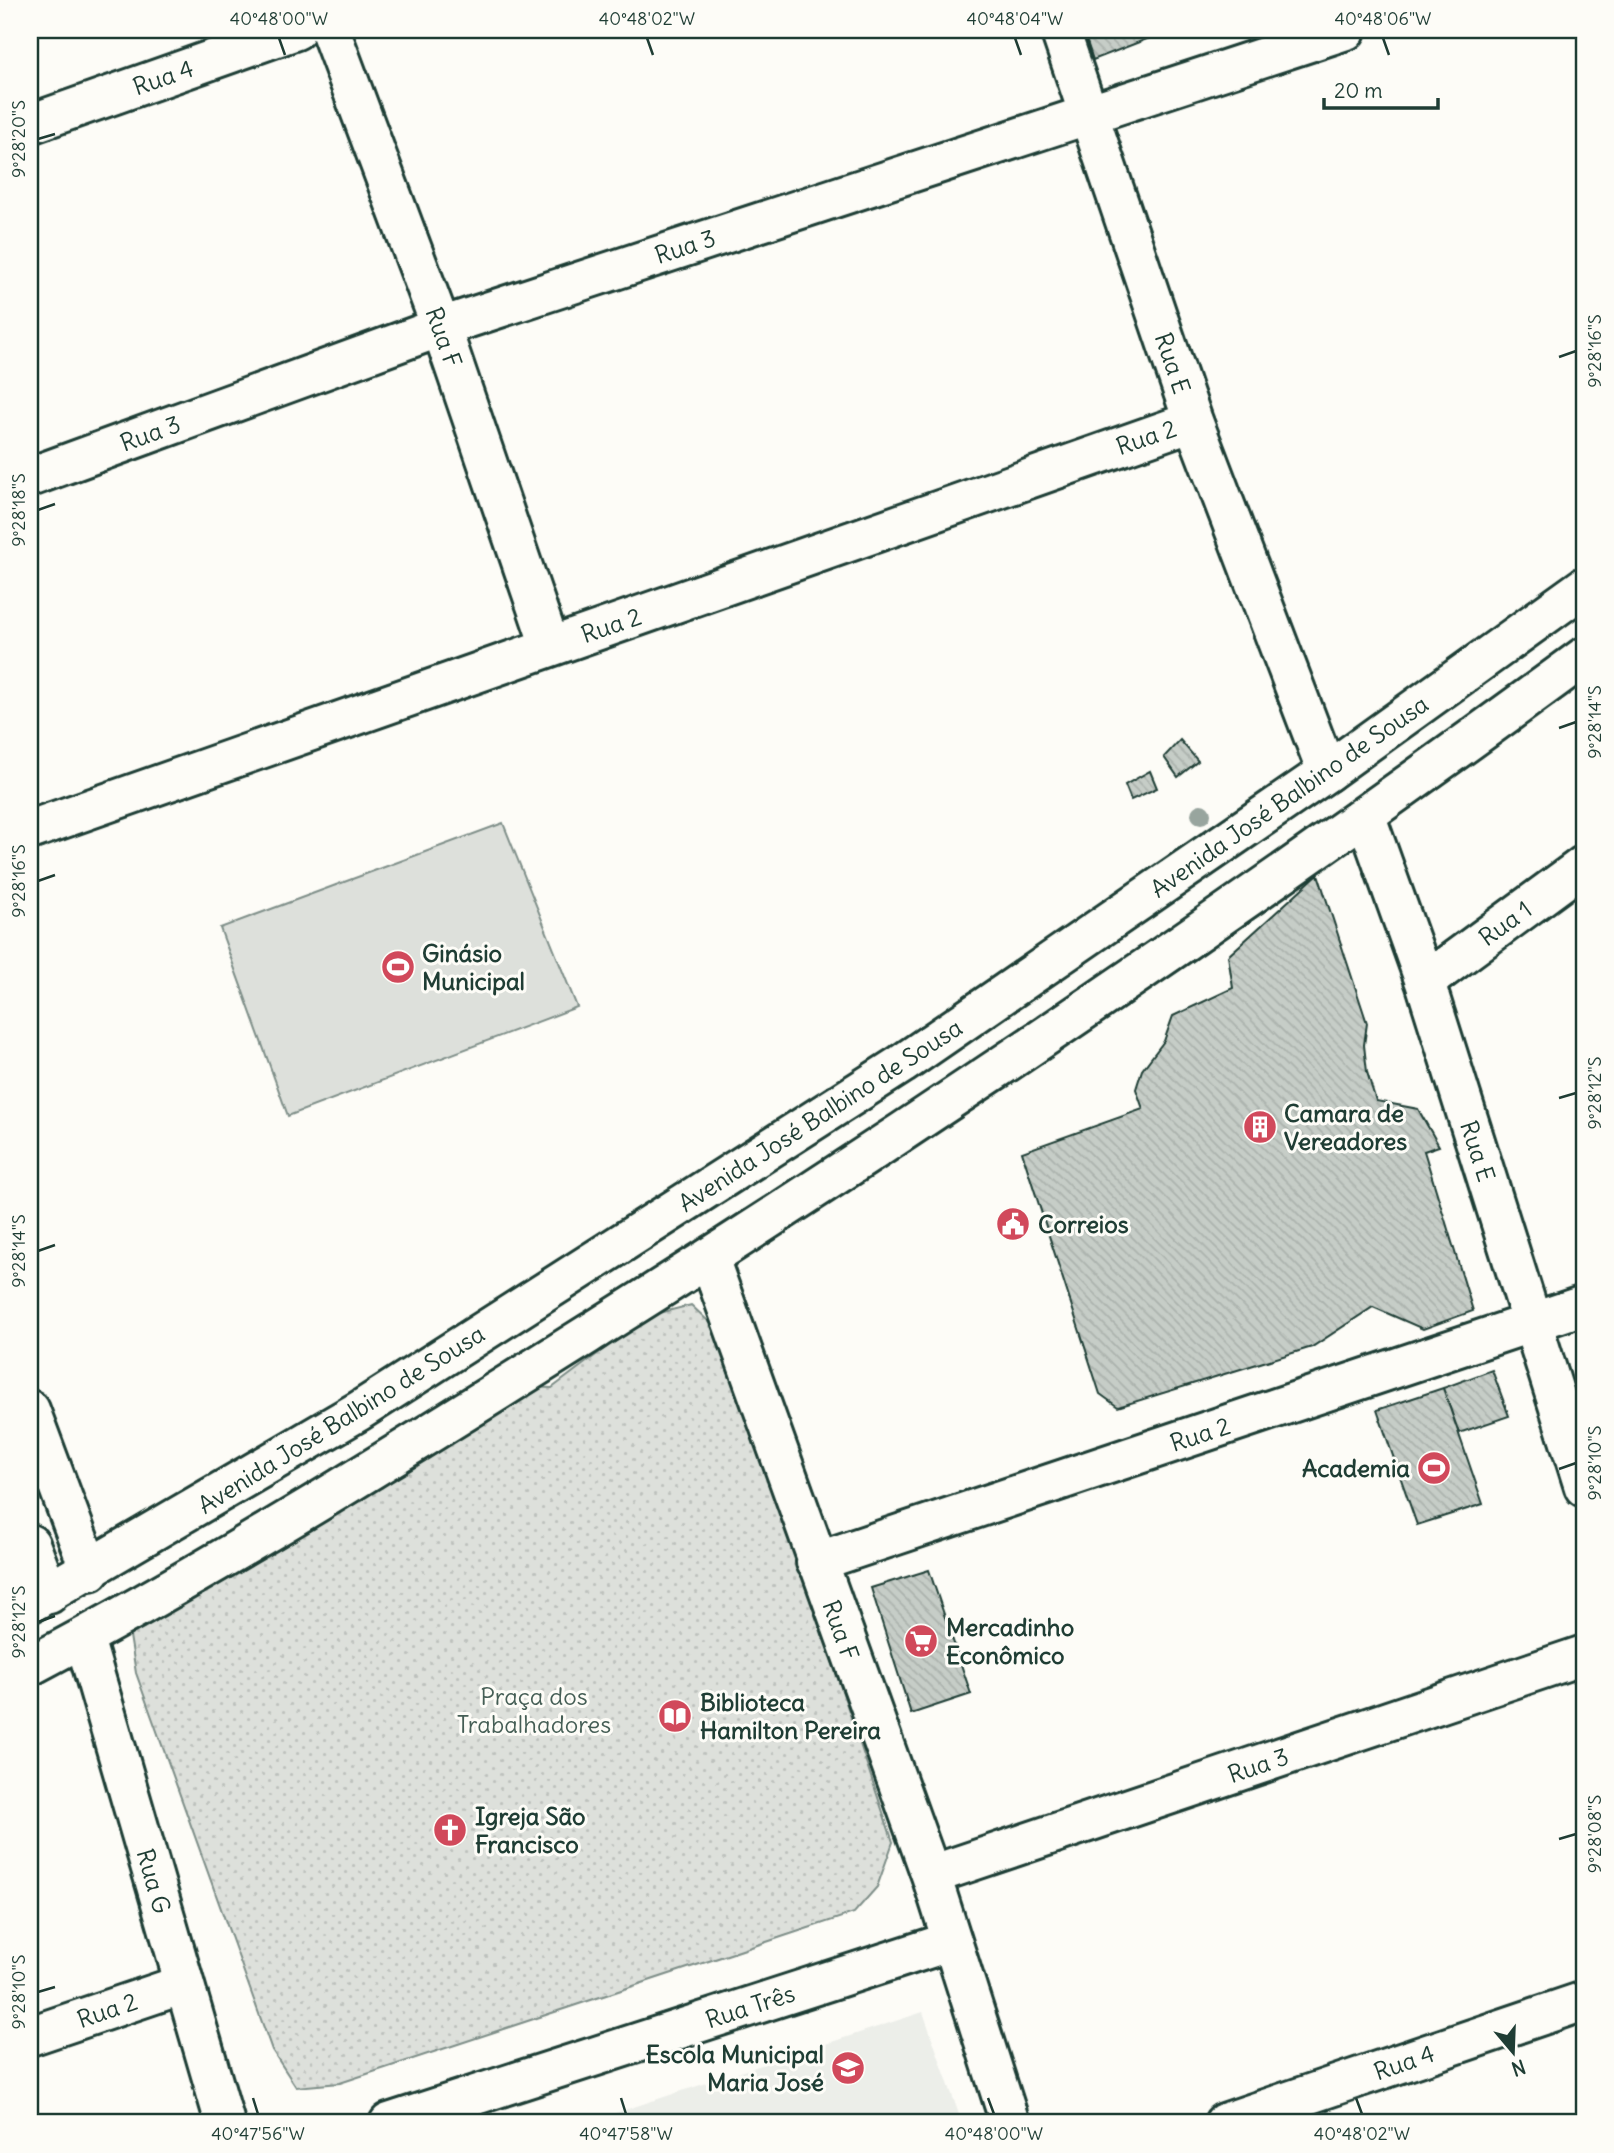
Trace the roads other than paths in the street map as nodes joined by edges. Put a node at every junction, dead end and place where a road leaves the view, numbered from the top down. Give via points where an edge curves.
1 (296, 30) edge
2 (330, 30) edge
3 (1060, 30) edge
4 (1346, 30) edge
5 (1088, 114) junction
6 (30, 124) edge
7 (441, 327) junction
8 (1193, 421) junction
9 (30, 477) edge
10 (1584, 587) edge
11 (550, 646) junction
12 (1584, 657) edge
13 (1327, 772) junction
14 (1366, 817) junction
15 (30, 830) edge
16 (1584, 865) edge
17 (1425, 982) junction
18 (902, 1064) junction
19 (935, 1112) junction
20 (709, 1258) junction
21 (1584, 1305) edge
22 (1533, 1323) junction
23 (30, 1410) edge
24 (359, 1411) junction
25 (387, 1460) junction
26 (1584, 1487) edge
27 (30, 1544) edge
28 (816, 1562) junction
29 (90, 1571) junction
30 (39, 1599) edge
31 (83, 1638) junction
32 (1584, 1655) edge
33 (30, 1666) edge
34 (931, 1875) junction
35 (952, 1941) junction
36 (184, 1984) junction
37 (1584, 2001) edge
38 (30, 2036) edge
39 (225, 2123) edge
40 (389, 2123) edge
41 (1010, 2123) edge
42 (1223, 2123) edge

1 - 6 street, Rua 4
2 - 7 street, Rua F
3 - 5 street, Rua E
4 - 5 street, Rua 3
5 - 7 street, Rua 3
5 - 8 street, Rua E
7 - 9 street, Rua 3
7 - 11 street, Rua F
8 - 11 street, Rua 2
8 - 13 street, Rua E
10 - 13 street, Avenida José Balbino de Sousa
11 - 15 street, Rua 2
12 - 14 street
13 - 18 street, Avenida José Balbino de Sousa
14 - 17 street, Rua E
14 - 19 street
16 - 17 street, Rua 1
17 - 22 street, Rua E
18 - 19 street
18 - 24 street, Avenida José Balbino de Sousa
19 - 20 street
20 - 25 street
20 - 28 street, Rua F
21 - 22 street, Rua 2
22 - 26 street, Rua E
22 - 28 street, Rua 2
23 - 29 street
24 - 25 street
24 - 29 street, Avenida José Balbino de Sousa
25 - 31 street
27 - 30 street
28 - 34 street, Rua F
29 - 30 street, Avenida José Balbino de Sousa
31 - 33 street
31 - 36 street, Rua G
32 - 34 street, Rua 3
34 - 35 street, Rua F
35 - 40 street, Rua Três
35 - 41 street, Rua F
36 - 38 street, Rua 2
36 - 39 street, Rua G
37 - 42 street, Rua 4

